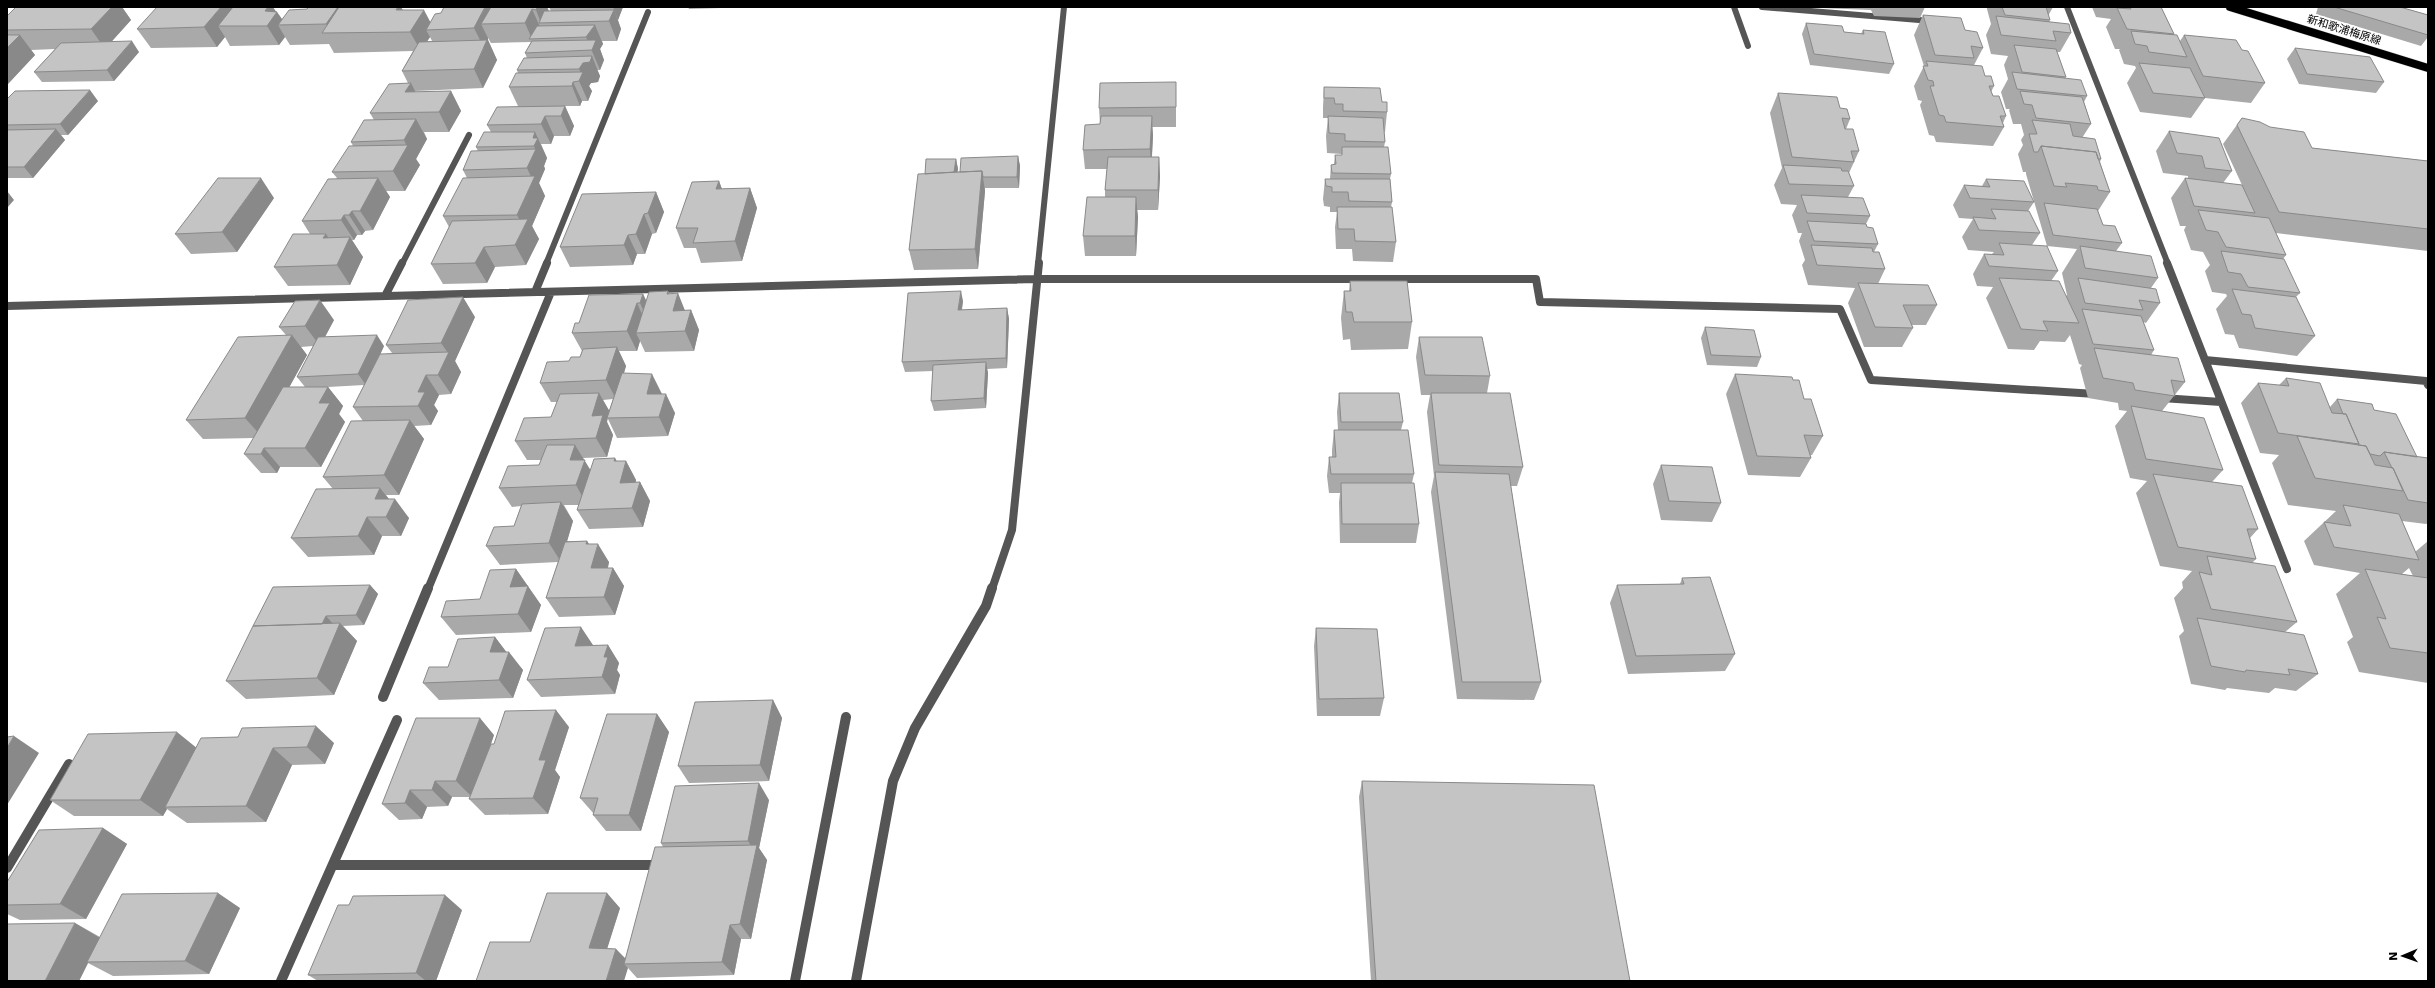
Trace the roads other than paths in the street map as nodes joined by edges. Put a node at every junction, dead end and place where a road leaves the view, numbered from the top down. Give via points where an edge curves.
1 (1064, 7) edge
2 (1734, 7) edge
3 (1762, 7) edge
4 (2067, 7) edge
5 (2230, 7) edge
6 (648, 12) dead end
7 (1936, 22) edge
8 (1748, 46) dead end
9 (2428, 68) edge
10 (469, 135) dead end
11 (1036, 279) junction
12 (535, 292) junction
13 (551, 292) junction
14 (385, 296) junction
15 (7, 306) edge
16 (2205, 360) junction
17 (2428, 386) edge
18 (2102, 394) edge
19 (2158, 398) edge
20 (2221, 402) junction
21 (2287, 569) dead end
22 (383, 697) dead end
23 (846, 717) dead end
24 (397, 720) dead end
25 (69, 764) edge
26 (334, 865) junction
27 (657, 865) edge
28 (7, 868) edge
29 (281, 981) edge
30 (795, 981) edge
31 (856, 981) edge

1 - 11 street
2 - 8 street
3 - 7 street
4 - 16 street
5 - 9 main road, 新和歌浦梅原線
6 - 12 street
10 - 14 street
11 - 13 street
11 - 18 street via 1536,279 1540,302 1840,309 1871,380
11 - 31 street via 1012,530 986,606 915,728 893,781
12 - 13 street
12 - 14 street
13 - 22 street
14 - 15 street
16 - 17 street via 2426,381
16 - 20 street
19 - 20 street
20 - 21 street
23 - 30 street
24 - 26 street
25 - 28 street
26 - 27 street
26 - 29 street

